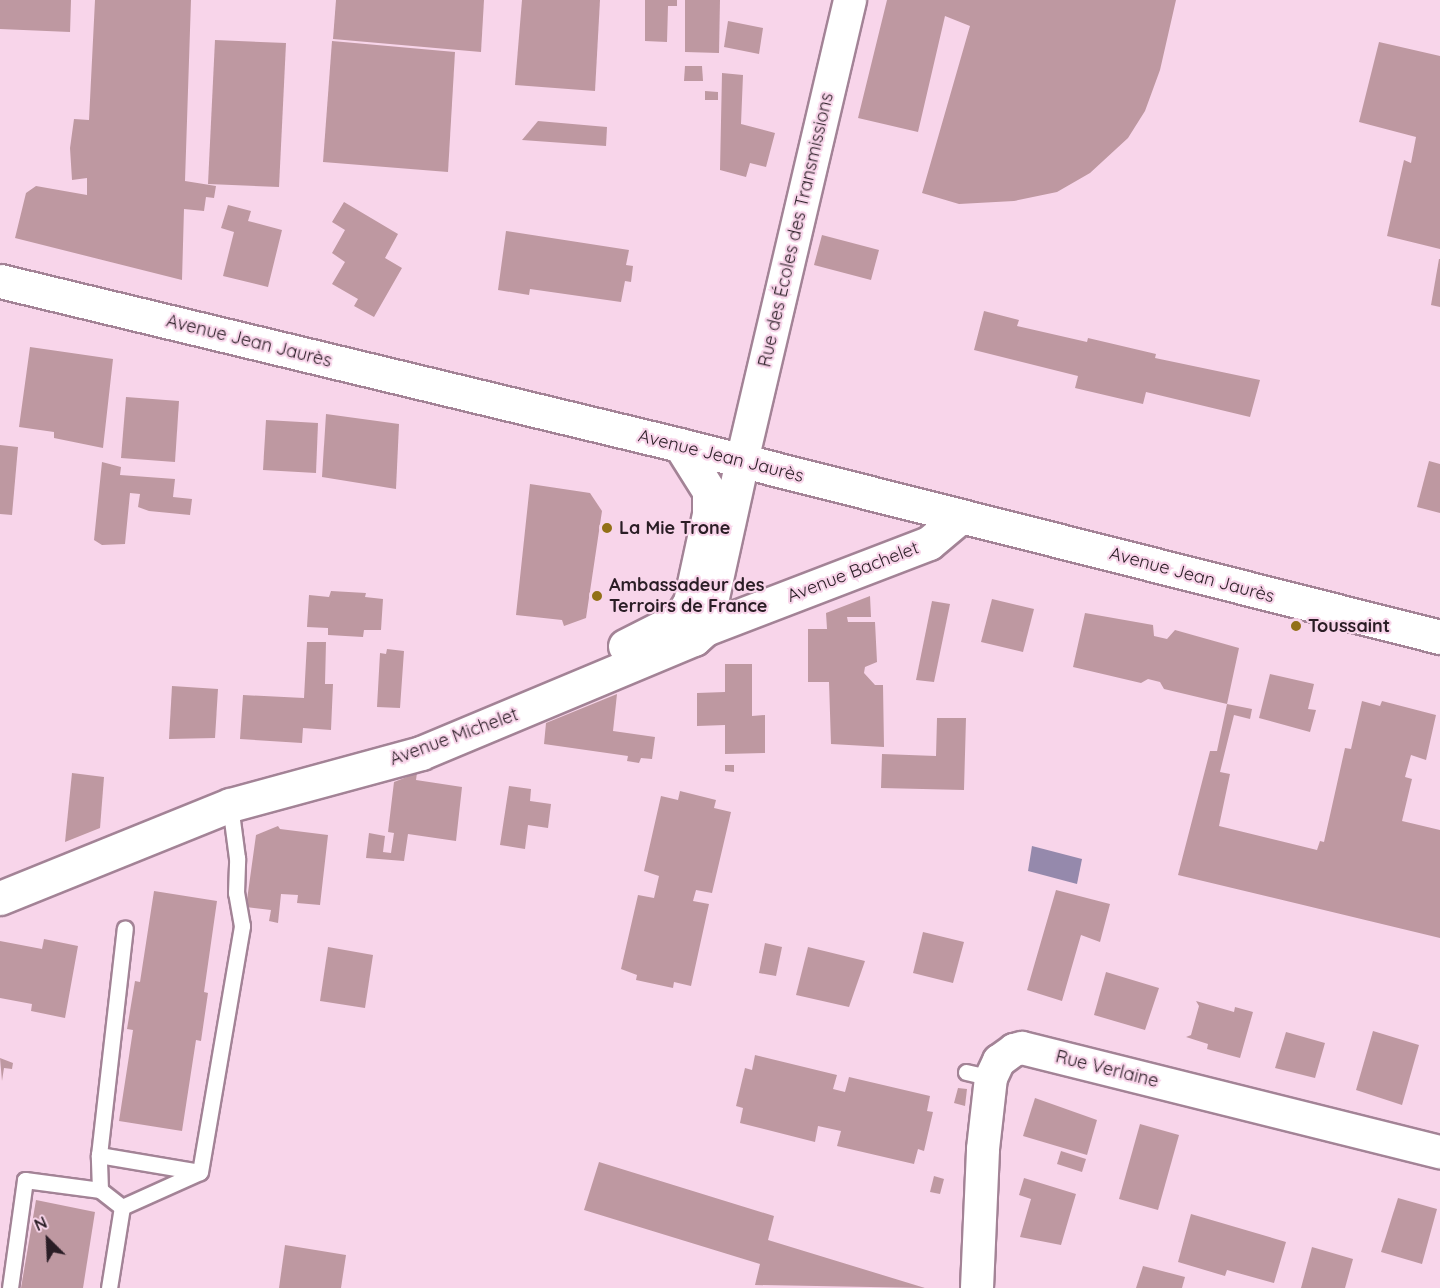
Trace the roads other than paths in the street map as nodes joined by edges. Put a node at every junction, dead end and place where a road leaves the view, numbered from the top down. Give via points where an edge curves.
1 (850, 0) edge
2 (0, 281) edge
3 (680, 445) junction
4 (742, 461) junction
5 (960, 517) junction
6 (705, 629) junction
7 (1440, 637) edge
8 (350, 771) junction
9 (230, 805) junction
10 (0, 897) edge
11 (125, 928) dead end
12 (1440, 1152) edge
13 (99, 1155) junction
14 (200, 1172) junction
15 (100, 1190) junction
16 (122, 1207) junction
17 (10, 1288) edge
18 (109, 1288) edge
19 (977, 1288) edge

1 - 4 street, Rue des Écoles des Transmissions
2 - 3 street, Avenue Jean Jaurès
3 - 4 street, Avenue Jean Jaurès
3 - 8 street via 709,491 709,514 690,602 680,618 661,630 389,749
4 - 5 street, Avenue Jean Jaurès
4 - 6 street
5 - 6 street, Avenue Bachelet via 929,543
5 - 7 street, Avenue Jean Jaurès
6 - 8 street, Avenue Michelet via 675,648 476,732 421,753
8 - 9 street, Avenue Michelet
9 - 10 street, Avenue Michelet
9 - 14 lane via 242,926
11 - 13 lane
12 - 19 street, Rue Verlaine via 1022,1048 978,1075 983,1149
13 - 14 lane
13 - 15 lane
14 - 16 lane
15 - 16 lane
15 - 17 lane via 26,1180
16 - 18 lane

